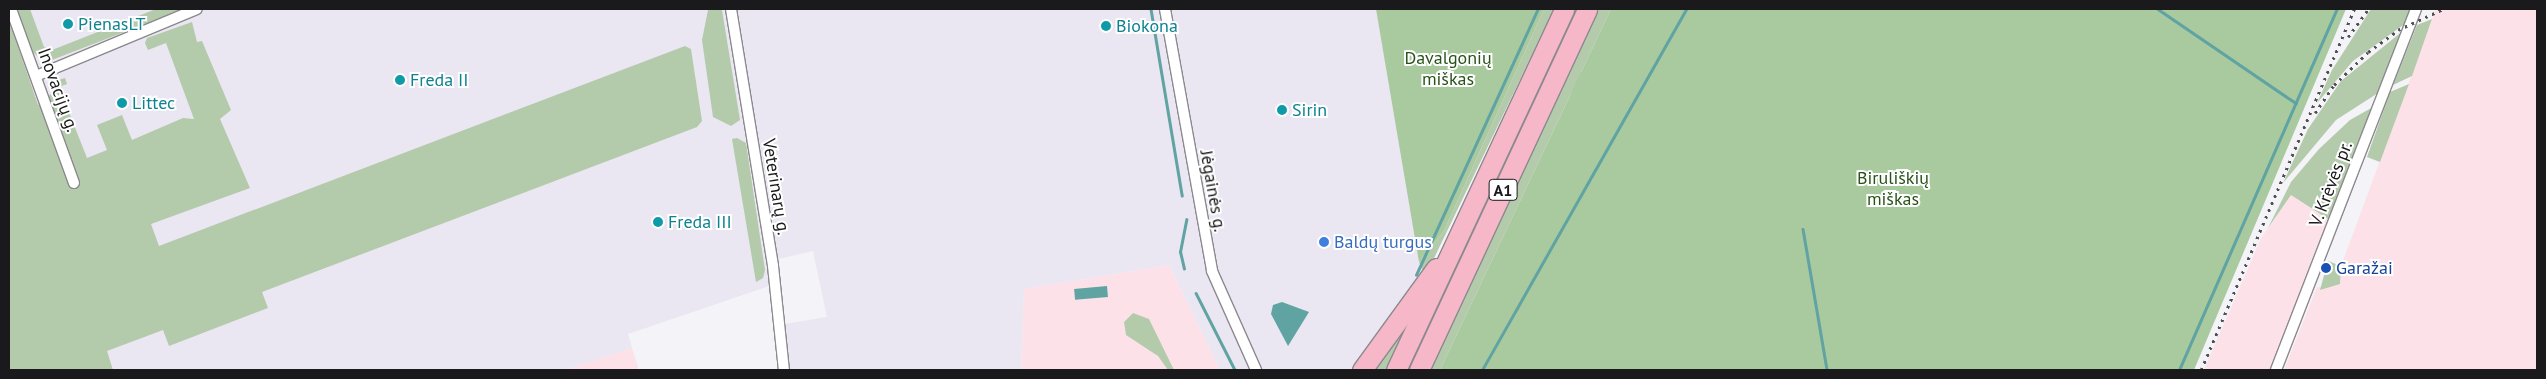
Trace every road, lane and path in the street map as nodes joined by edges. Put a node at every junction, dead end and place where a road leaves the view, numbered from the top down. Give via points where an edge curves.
1 (11, 9) edge
2 (197, 9) edge
3 (731, 9) edge
4 (1165, 9) edge
5 (1564, 9) edge
6 (1587, 9) edge
7 (2416, 9) edge
8 (36, 76) junction
9 (74, 182) dead end
10 (1462, 232) junction
11 (784, 370) edge
12 (1256, 370) edge
13 (1362, 370) edge
14 (1396, 370) edge
15 (1419, 370) edge
16 (2276, 370) edge

1 - 8 street, Inovacijų g.
2 - 8 street
3 - 11 street, Veterinarų g. via 773,266
4 - 12 street, Jėgainės g. via 1212,272
5 - 10 highway, A1
6 - 15 highway, A1
7 - 16 street, V. Krėvės pr.
8 - 9 street, Inovacijų g.
10 - 13 highway
10 - 14 highway, A1

